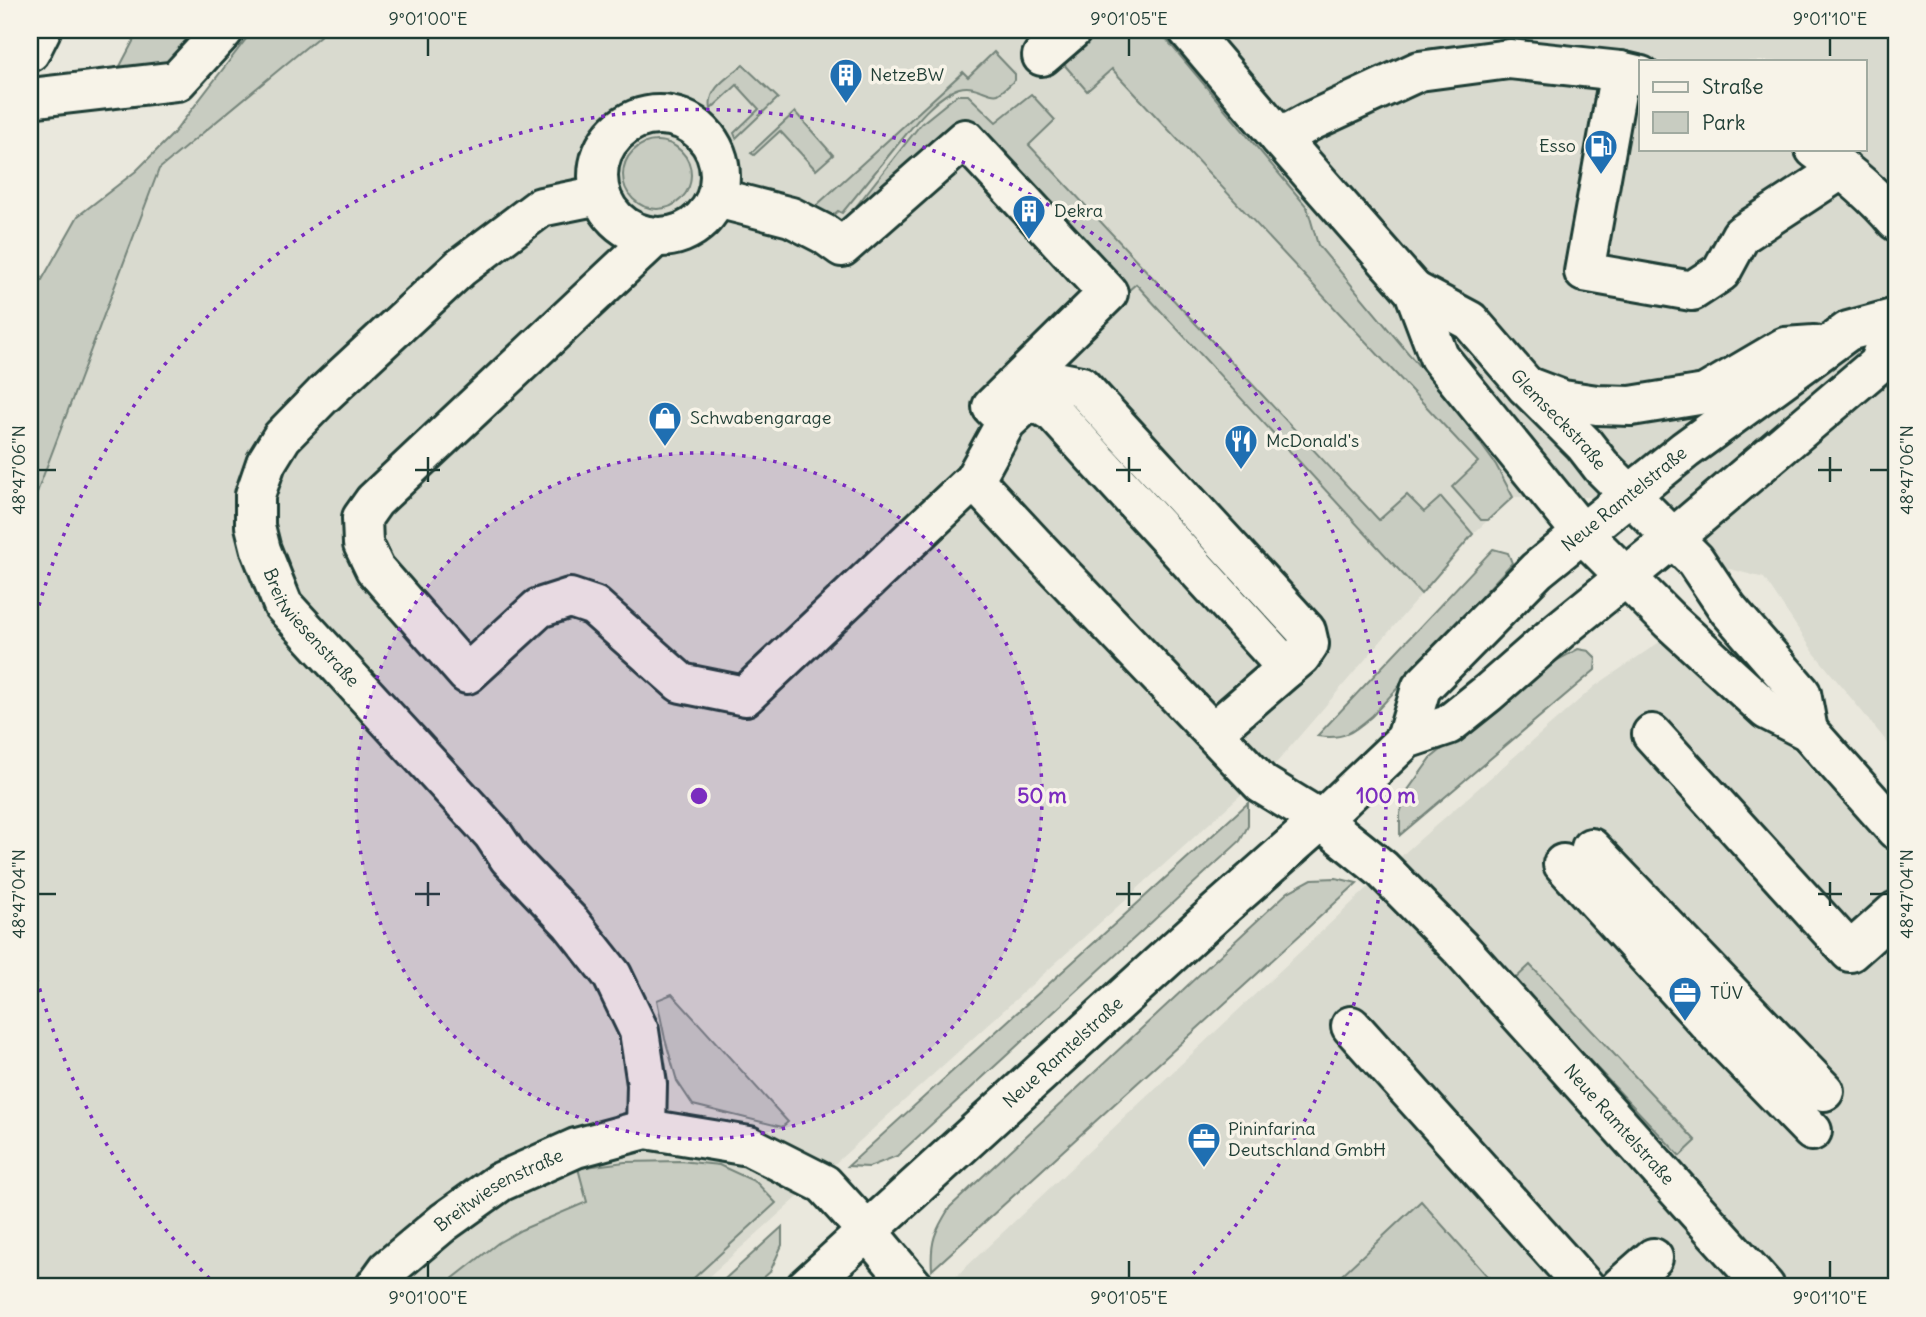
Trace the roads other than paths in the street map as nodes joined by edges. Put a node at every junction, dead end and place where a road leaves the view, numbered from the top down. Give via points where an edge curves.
1 (41, 30) edge
2 (224, 30) edge
3 (1072, 30) edge
4 (1188, 30) edge
5 (30, 52) edge
6 (1042, 55) dead end
7 (1630, 73) edge
8 (30, 98) edge
9 (1280, 138) junction
10 (1828, 159) edge
11 (600, 195) junction
12 (717, 198) junction
13 (1896, 221) edge
14 (655, 237) junction
15 (1414, 291) junction
16 (1896, 318) edge
17 (1830, 344) junction
18 (1526, 386) junction
19 (1018, 411) junction
20 (974, 480) junction
21 (1630, 497) junction
22 (1582, 533) junction
23 (1672, 539) junction
24 (1625, 576) junction
25 (1808, 731) junction
26 (1213, 732) junction
27 (1652, 734) dead end
28 (1406, 739) junction
29 (1321, 820) junction
30 (1896, 830) edge
31 (1896, 911) edge
32 (1351, 1026) dead end
33 (1824, 1091) dead end
34 (646, 1129) junction
35 (1812, 1131) dead end
36 (867, 1231) junction
37 (1653, 1258) dead end
38 (375, 1287) edge
39 (806, 1287) edge
40 (914, 1287) edge
41 (1586, 1287) edge
42 (1620, 1287) edge
43 (1765, 1287) edge

1 - 5 main road
2 - 8 main road via 177,82
3 - 6 main road
4 - 9 main road, Glemseckstraße
7 - 9 main road via 1508,59 1419,71
7 - 10 main road via 1584,272 1692,291 1721,272 1741,235
9 - 15 main road, Glemseckstraße
10 - 13 main road
11 - 12 main road via 597,178 607,143 634,120 651,115 678,118 701,131 719,162
11 - 14 main road via 621,225
11 - 34 main road, Breitwiesenstraße via 541,207 460,268 323,395 282,437 266,463 255,495 255,526 283,605 494,834 509,858 571,923 612,975 639,1031 647,1084
12 - 14 main road via 700,223 672,237
12 - 19 main road via 791,217 842,247 965,139 1108,293 992,407
14 - 20 main road via 374,501 362,519 363,544 375,569 467,674 539,608 570,598 594,606 681,683 745,696
15 - 18 main road, Glemseckstraße via 1470,321
15 - 22 main road, Glemseckstraße via 1439,357
16 - 17 main road, Neue Ramtelstraße via 1848,331
16 - 23 main road, Neue Ramtelstraße via 1878,364
17 - 18 main road via 1785,346 1705,394 1631,406 1563,400
17 - 21 main road, Neue Ramtelstraße via 1685,450
18 - 21 main road, Glemseckstraße
19 - 20 main road
19 - 26 main road via 1054,413 1287,668
20 - 26 main road
21 - 22 main road, Neue Ramtelstraße
21 - 23 main road, Glemseckstraße
22 - 24 main road, Glemseckstraße
22 - 28 main road, Neue Ramtelstraße via 1537,570 1421,688
23 - 24 main road, Neue Ramtelstraße
23 - 25 main road, Glemseckstraße via 1695,561 1728,609 1801,693
24 - 25 main road, Glemseckstraße via 1767,710
24 - 28 main road, Neue Ramtelstraße via 1448,725
25 - 30 main road, Glemseckstraße
26 - 29 main road via 1262,783
27 - 31 main road via 1850,952
28 - 29 main road, Neue Ramtelstraße
29 - 36 main road, Neue Ramtelstraße
29 - 43 main road, Neue Ramtelstraße via 1382,869 1461,948
32 - 41 main road
33 - 35 main road via 1577,856 1720,1036
34 - 36 main road, Breitwiesenstraße via 749,1146 824,1184
34 - 38 main road, Breitwiesenstraße via 576,1148 500,1182 407,1253
36 - 39 main road, Neue Ramtelstraße
36 - 40 main road, Breitwiesenstraße
37 - 42 main road

